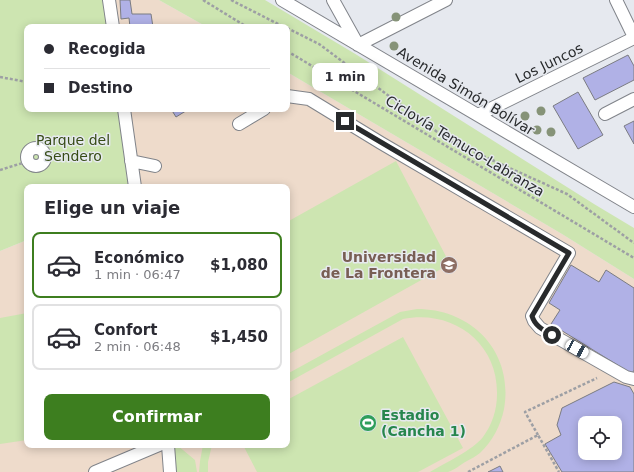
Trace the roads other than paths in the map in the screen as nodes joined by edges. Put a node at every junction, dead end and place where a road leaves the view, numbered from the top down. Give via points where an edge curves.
1 (109, 0) edge
2 (282, 0) edge
3 (333, 0) edge
4 (446, 0) edge
5 (616, 0) edge
6 (113, 24) edge
7 (634, 38) edge
8 (358, 44) junction
9 (290, 96) edge
10 (634, 99) edge
11 (124, 112) edge
12 (259, 112) edge
13 (605, 114) dead end
14 (478, 115) junction
15 (239, 124) dead end
16 (131, 161) junction
17 (155, 166) dead end
18 (134, 184) edge
19 (634, 207) edge
20 (634, 379) edge
21 (152, 448) edge
22 (168, 448) edge
23 (95, 472) edge
24 (170, 472) edge

1 - 6 street
2 - 8 street, Avenida Simón Bolívar
3 - 8 street
4 - 8 street
5 - 7 street
7 - 14 street, Los Juncos
8 - 14 street, Avenida Simón Bolívar
9 - 20 street via 309,99 569,253 532,316 534,321 540,328 626,377
10 - 13 street
11 - 16 street
12 - 15 street
14 - 19 street, Avenida Simón Bolívar
16 - 17 street
16 - 18 street
21 - 23 street
22 - 24 street

